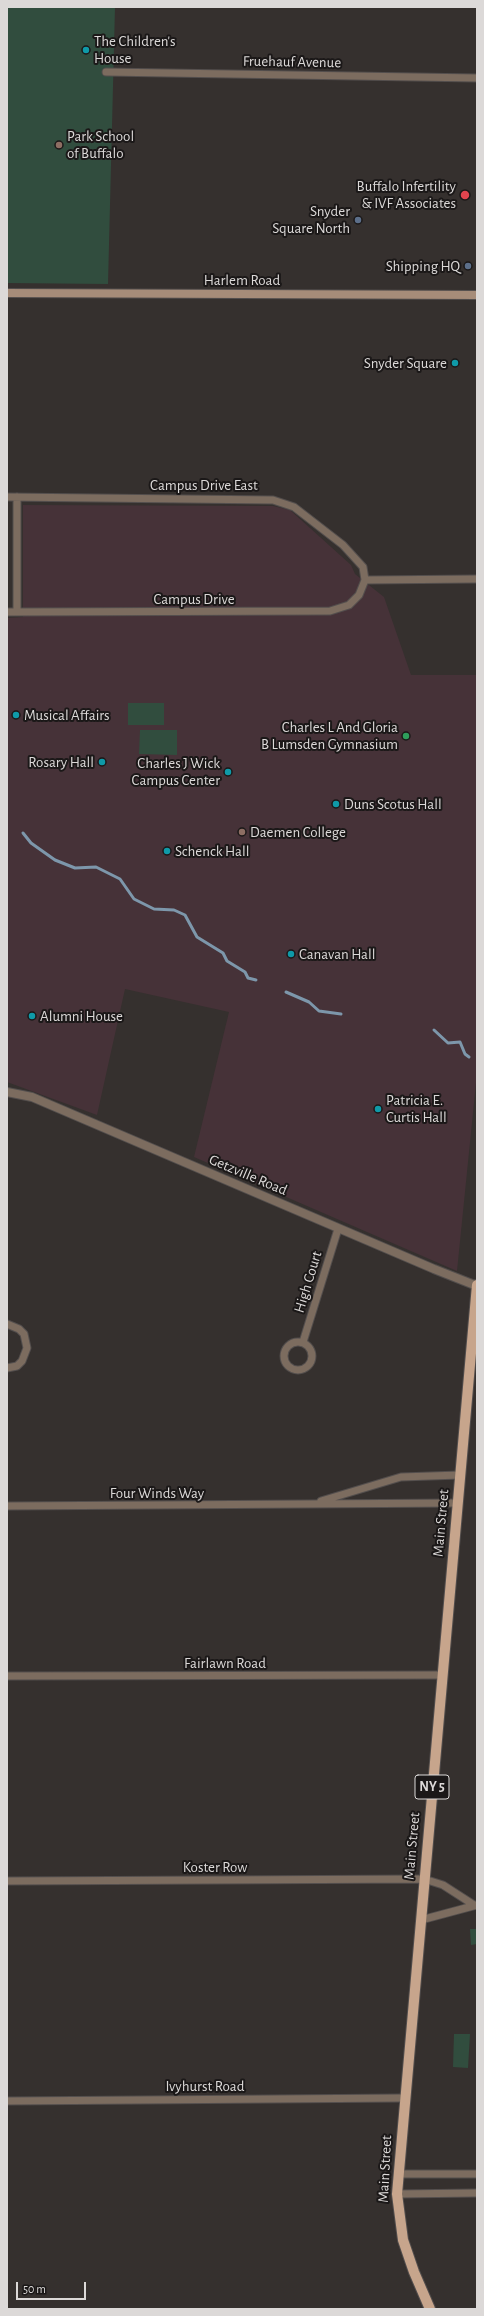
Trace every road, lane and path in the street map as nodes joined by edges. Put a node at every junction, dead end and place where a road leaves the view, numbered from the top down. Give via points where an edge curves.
1 (106, 72) dead end
2 (477, 78) edge
3 (7, 293) edge
4 (477, 295) edge
5 (7, 497) edge
6 (17, 497) junction
7 (477, 579) edge
8 (365, 580) junction
9 (7, 612) edge
10 (17, 612) junction
11 (7, 1092) edge
12 (338, 1229) junction
13 (477, 1285) edge
14 (7, 1324) edge
15 (303, 1342) junction
16 (474, 1360) edge
17 (7, 1368) edge
18 (460, 1475) junction
19 (458, 1503) junction
20 (307, 1504) junction
21 (7, 1506) edge
22 (442, 1675) junction
23 (7, 1676) edge
24 (424, 1879) junction
25 (7, 1881) edge
26 (476, 1905) edge
27 (421, 1920) junction
28 (404, 2098) junction
29 (7, 2101) edge
30 (398, 2174) junction
31 (477, 2174) edge
32 (477, 2193) edge
33 (397, 2194) junction
34 (430, 2309) edge

1 - 2 street, Fruehauf Avenue
3 - 4 main road, Harlem Road
5 - 6 street, Campus Drive East
6 - 8 street, Campus Drive East via 273,500 294,507 343,545 363,566
6 - 10 street
7 - 8 street
8 - 10 street, Campus Drive via 359,595 349,605 330,611
9 - 10 street, Campus Drive
11 - 12 street, Getzville Road via 32,1097
12 - 13 street, Getzville Road
12 - 15 street, High Court
13 - 16 main road, Main Street / NY 5
14 - 17 street via 24,1334 27,1348 17,1366
15 - 15 street via 294,1342 286,1348 284,1357 291,1368 300,1370 311,1362 310,1348
16 - 18 main road, Main Street / NY 5
18 - 19 main road, Main Street / NY 5
18 - 20 street, Four Winds Way via 401,1477
19 - 20 street, Four Winds Way
19 - 22 main road, Main Street / NY 5
20 - 21 street, Four Winds Way
22 - 23 street, Fairlawn Road
22 - 24 main road, Main Street / NY 5
24 - 25 street, Koster Row
24 - 26 street via 446,1887
24 - 27 main road, Main Street / NY 5
26 - 27 street
27 - 28 main road, Main Street / NY 5
28 - 29 street, Ivyhurst Road
28 - 30 main road, Main Street / NY 5
30 - 31 street
30 - 33 main road, Main Street / NY 5
32 - 33 street
33 - 34 main road, Main Street / NY 5 via 403,2240

